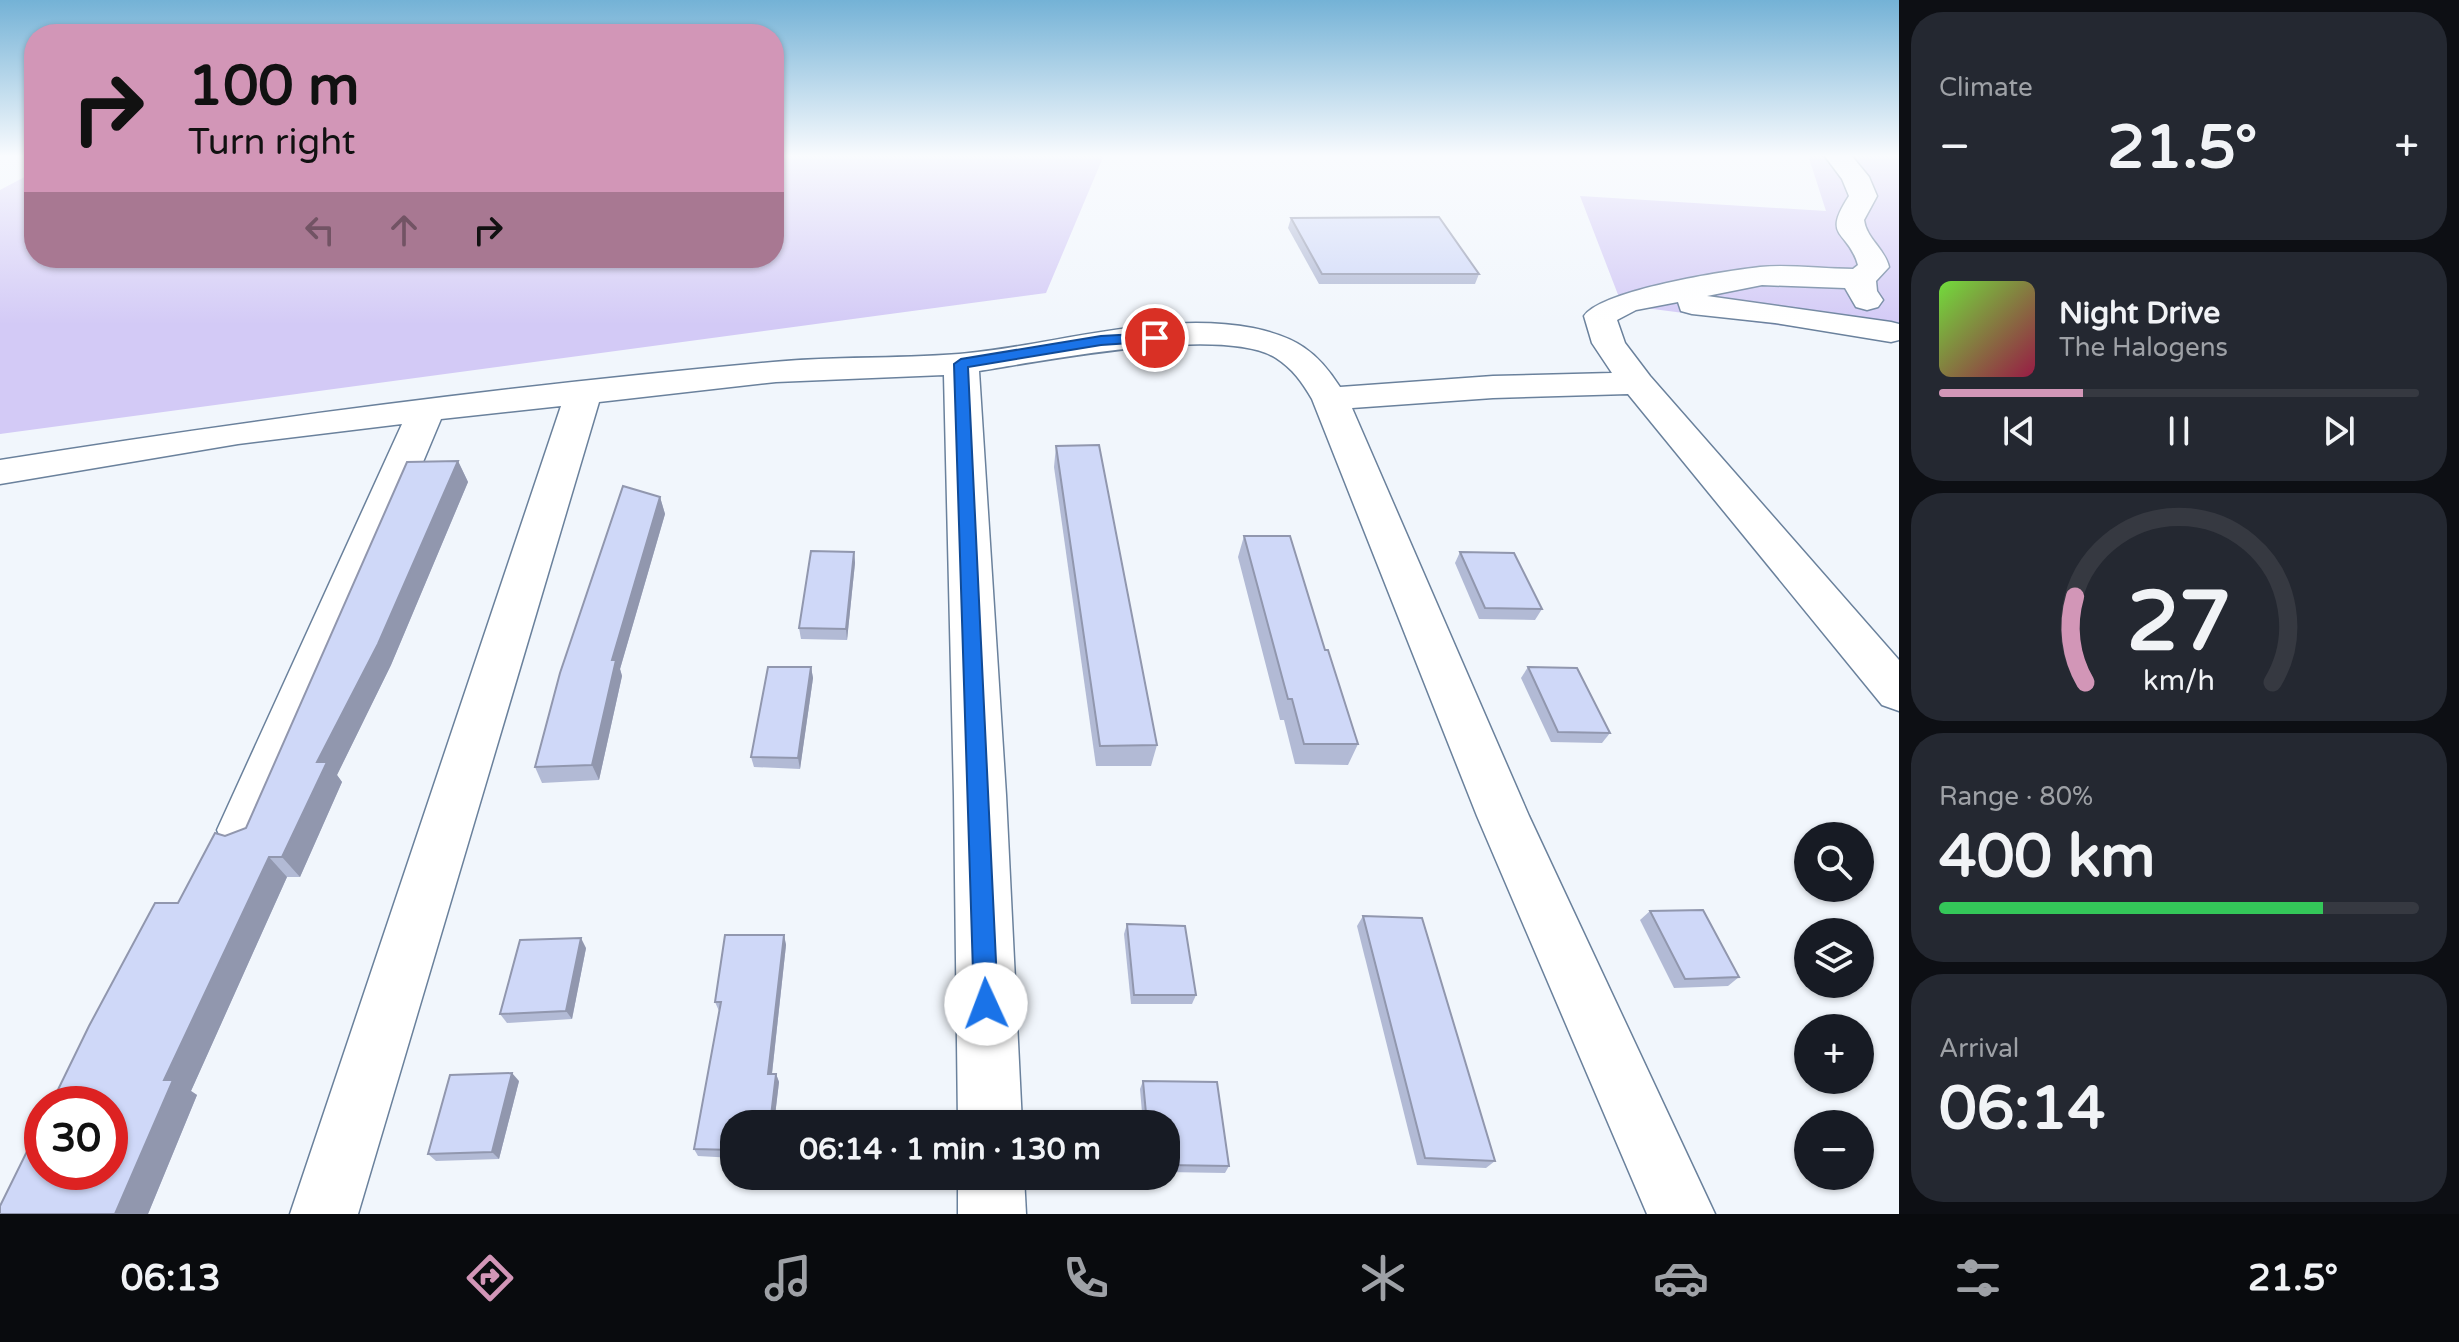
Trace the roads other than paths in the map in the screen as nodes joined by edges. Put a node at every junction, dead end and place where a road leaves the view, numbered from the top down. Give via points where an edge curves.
1 (1855, 212) edge
2 (1860, 279) junction
3 (1642, 300) junction
4 (1895, 336) edge
5 (961, 364) junction
6 (1638, 383) junction
7 (584, 392) junction
8 (1330, 399) junction
9 (427, 410) junction
10 (0, 472) edge
11 (1899, 692) edge
12 (243, 830) edge
13 (990, 1110) edge
14 (991, 1190) edge
15 (324, 1214) edge
16 (992, 1214) edge
17 (1681, 1214) edge

1 - 2 street via 1850,228 1869,250 1874,267
2 - 3 street via 1762,276
2 - 4 street via 1861,292
3 - 4 street via 1775,313
3 - 6 street via 1612,307 1600,316 1606,340
5 - 7 street via 776,372
5 - 8 street via 1101,341 1208,334 1286,349 1310,367
5 - 13 street
6 - 8 street
6 - 11 street
7 - 9 street
7 - 15 street
8 - 17 street via 1503,816
9 - 10 street via 238,433
9 - 12 street
14 - 16 street

